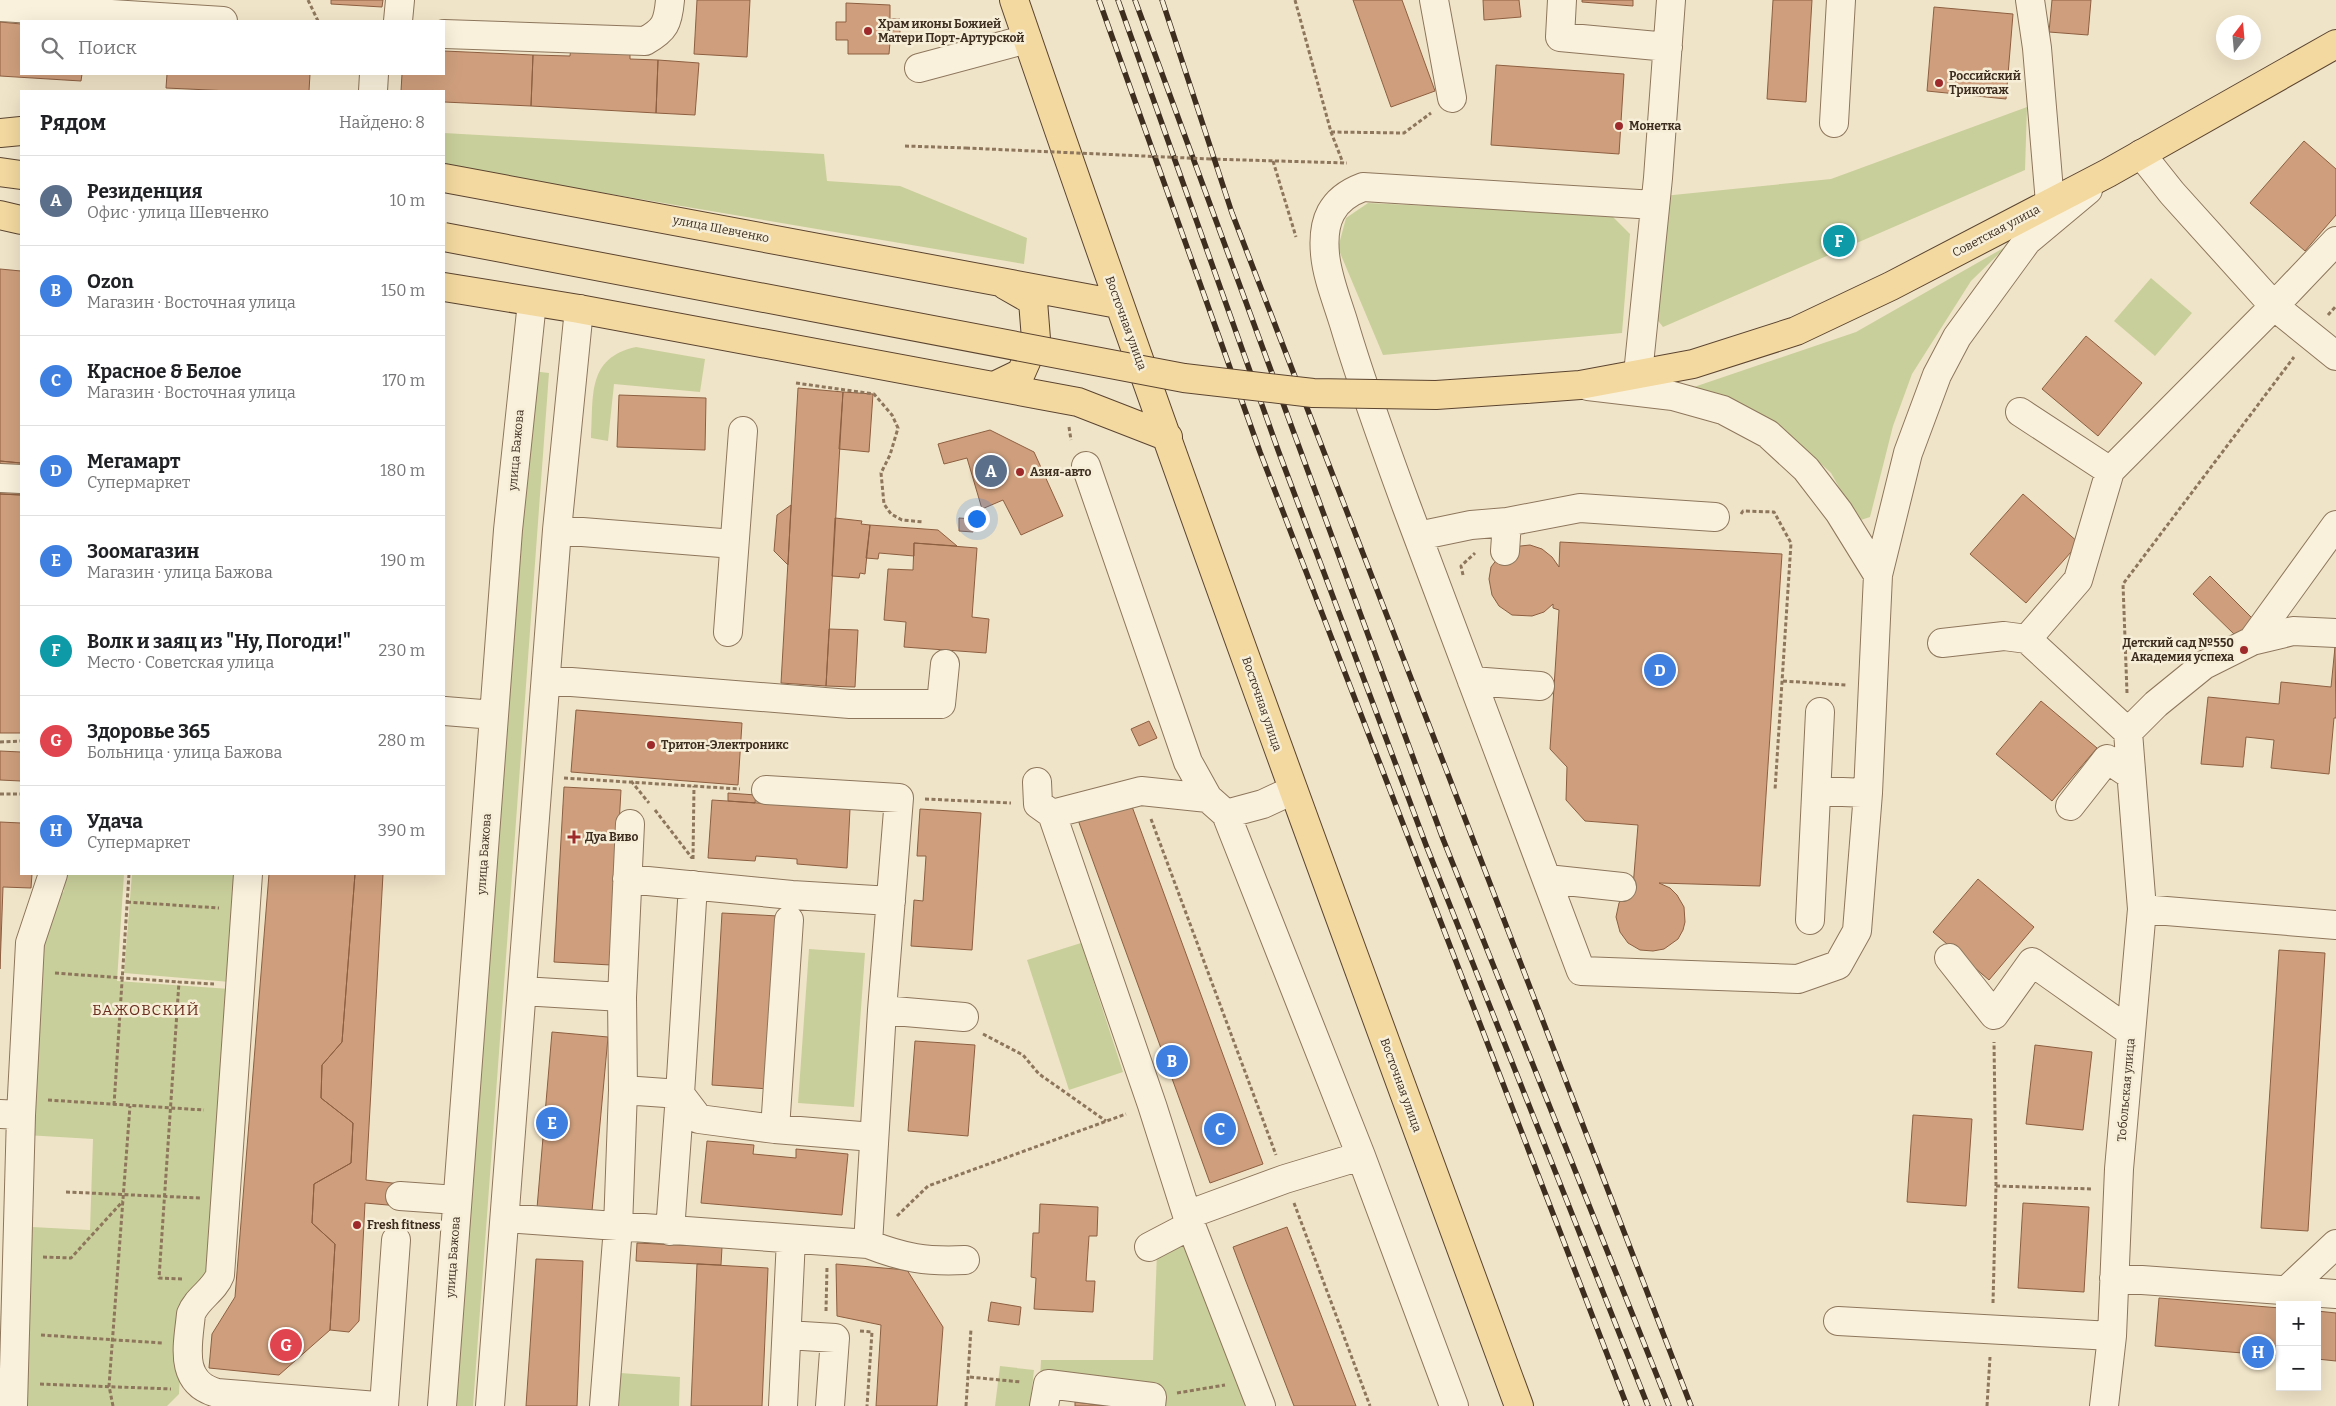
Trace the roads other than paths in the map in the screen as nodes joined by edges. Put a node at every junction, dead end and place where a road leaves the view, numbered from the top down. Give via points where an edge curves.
1 (400, 0) edge
2 (670, 0) edge
3 (1014, 0) edge
4 (1434, 0) edge
5 (1562, 0) edge
6 (1671, 0) edge
7 (1840, 0) edge
8 (2030, 0) edge
9 (84, 6) edge
10 (0, 7) edge
11 (214, 20) edge
12 (398, 20) edge
13 (445, 34) edge
14 (1027, 39) junction
15 (2336, 44) edge
16 (1668, 47) junction
17 (919, 68) dead end
18 (374, 75) edge
19 (373, 90) edge
20 (1452, 98) road end
21 (1834, 123) dead end
22 (20, 131) edge
23 (0, 133) edge
24 (2141, 154) junction
25 (0, 172) edge
26 (2108, 173) junction
27 (20, 175) edge
28 (445, 178) edge
29 (2050, 203) junction
30 (1655, 205) junction
31 (0, 215) edge
32 (20, 220) edge
33 (445, 237) edge
34 (2336, 241) edge
35 (998, 281) junction
36 (445, 287) edge
37 (532, 302) junction
38 (1118, 304) junction
39 (2274, 306) junction
40 (579, 309) junction
41 (2336, 356) edge
42 (1638, 374) junction
43 (1580, 385) junction
44 (994, 386) junction
45 (2020, 412) dead end
46 (743, 431) dead end
47 (1168, 437) junction
48 (1086, 466) dead end
49 (2110, 471) junction
50 (0, 478) edge
51 (20, 479) edge
52 (1727, 518) road end
53 (2336, 525) edge
54 (558, 530) junction
55 (1418, 536) junction
56 (734, 544) junction
57 (1878, 575) junction
58 (728, 632) dead end
59 (2336, 634) edge
60 (2027, 639) junction
61 (2252, 641) junction
62 (1942, 643) dead end
63 (945, 664) dead end
64 (546, 680) junction
65 (1472, 681) junction
66 (1540, 686) dead end
67 (445, 711) edge
68 (1820, 712) dead end
69 (494, 715) junction
70 (2128, 732) junction
71 (2131, 775) junction
72 (766, 790) road end
73 (1293, 790) junction
74 (1817, 791) junction
75 (1868, 793) junction
76 (1217, 806) junction
77 (2070, 806) dead end
78 (630, 824) dead end
79 (53, 875) edge
80 (248, 875) edge
81 (700, 877) junction
82 (1546, 879) junction
83 (627, 880) junction
84 (1622, 887) dead end
85 (891, 901) junction
86 (2142, 908) junction
87 (789, 920) dead end
88 (1810, 920) dead end
89 (2336, 925) edge
90 (1949, 958) dead end
91 (522, 991) junction
92 (622, 997) junction
93 (882, 1010) junction
94 (960, 1016) road end
95 (2131, 1032) junction
96 (623, 1090) junction
97 (680, 1094) junction
98 (15, 1109) edge
99 (775, 1129) junction
100 (873, 1137) junction
101 (1360, 1156) junction
102 (400, 1196) dead end
103 (457, 1200) junction
104 (505, 1218) junction
105 (1189, 1220) junction
106 (670, 1231) junction
107 (791, 1239) junction
108 (396, 1240) dead end
109 (623, 1244) junction
110 (868, 1244) junction
111 (2336, 1244) edge
112 (1149, 1247) dead end
113 (965, 1260) dead end
114 (2114, 1278) junction
115 (2287, 1290) junction
116 (2336, 1294) edge
117 (1838, 1321) dead end
118 (787, 1335) junction
119 (2112, 1336) junction
120 (13, 1395) edge
121 (1046, 1395) edge
122 (1151, 1401) edge
123 (377, 1406) edge
124 (384, 1406) edge
125 (442, 1406) edge
126 (490, 1406) edge
127 (604, 1406) edge
128 (783, 1406) edge
129 (830, 1406) edge
130 (1261, 1406) edge
131 (1454, 1406) edge
132 (1518, 1406) edge
133 (2110, 1406) edge

1 - 12 street
2 - 13 street via 669,17 660,32 645,41
3 - 14 main road, Восточная улица
4 - 20 street
5 - 16 street via 1560,37
6 - 16 street
7 - 21 street
8 - 29 street
9 - 10 street
9 - 11 street
14 - 17 street
14 - 38 main road, Восточная улица
15 - 24 main road, Советская улица
16 - 30 street
18 - 19 street
22 - 23 main road
24 - 26 main road, Советская улица
24 - 39 street
25 - 27 main road
26 - 29 main road, Советская улица
26 - 57 street via 2027,241 1958,337 1937,374 1908,453
28 - 35 main road, улица Шевченко
29 - 42 main road, Советская улица via 1891,286 1796,331 1693,364
30 - 42 street
30 - 55 street via 1363,187 1340,199 1332,210 1325,238 1327,267 1367,400
31 - 32 main road
33 - 43 main road, Советская улица, bridge via 1184,378 1313,393 1436,396
34 - 39 street
35 - 38 main road, улица Шевченко
35 - 44 main road via 1033,301 1036,339 1021,373
36 - 37 main road
37 - 40 main road
37 - 69 street, улица Бажова via 508,530
38 - 47 main road, Восточная улица
39 - 41 street
39 - 49 street
40 - 44 main road
40 - 54 street
42 - 43 main road, Советская улица
43 - 57 street via 1673,396 1724,410 1768,434 1806,469 1839,512
44 - 47 main road via 1078,402
45 - 49 street
46 - 56 street
47 - 73 main road, Восточная улица
48 - 76 street via 1188,762
49 - 60 street via 2078,580
50 - 51 street
52 - 55 street via 1580,508 1506,538 1471,525
53 - 61 street
54 - 56 street
54 - 64 street
55 - 65 street
56 - 58 street
57 - 75 street
59 - 61 street via 2293,631
60 - 62 street via 2004,636
60 - 70 street
61 - 70 street via 2204,666 2156,704
63 - 64 street via 941,704 850,704
64 - 91 street
65 - 66 street
65 - 82 street
67 - 69 street
68 - 74 street
69 - 103 street, улица Бажова
70 - 71 street, Тобольская улица
71 - 77 street via 2107,759
71 - 86 street, Тобольская улица
72 - 85 street via 899,798
73 - 76 street via 1263,804
73 - 132 main road, Восточная улица
74 - 75 street
74 - 88 street
75 - 82 street via 1857,931 1838,965 1798,979 1581,972
76 - 101 street
76 - 105 street via 1141,791 1042,800 1152,1105
78 - 83 street
79 - 98 street via 30,943
80 - 123 street via 220,1274 217,1283 191,1314 187,1364 199,1386 209,1391
81 - 83 street
81 - 85 street
81 - 97 street
82 - 84 street
83 - 92 street
85 - 93 street
86 - 89 street
86 - 95 street, Тобольская улица
87 - 99 street
90 - 95 street via 1994,1015 2032,962
91 - 92 street
91 - 104 street
92 - 96 street
93 - 94 street
93 - 100 street
95 - 114 street, Тобольская улица
96 - 97 street
96 - 109 street
97 - 99 street via 698,1119
97 - 106 street
98 - 120 street via 17,1255
99 - 100 street
100 - 110 street
101 - 105 street via 1285,1179
101 - 131 street
102 - 103 street
103 - 125 street, улица Бажова
104 - 109 street
104 - 126 street
105 - 112 street
105 - 130 street
106 - 107 street
106 - 109 street
107 - 110 street
107 - 118 street
108 - 124 street
109 - 127 street
110 - 113 street via 900,1256 934,1262
111 - 115 street
114 - 115 street
114 - 119 street, Тобольская улица
115 - 116 street
117 - 119 street
118 - 128 street
118 - 129 street via 835,1338
119 - 133 street, Тобольская улица
121 - 122 street

